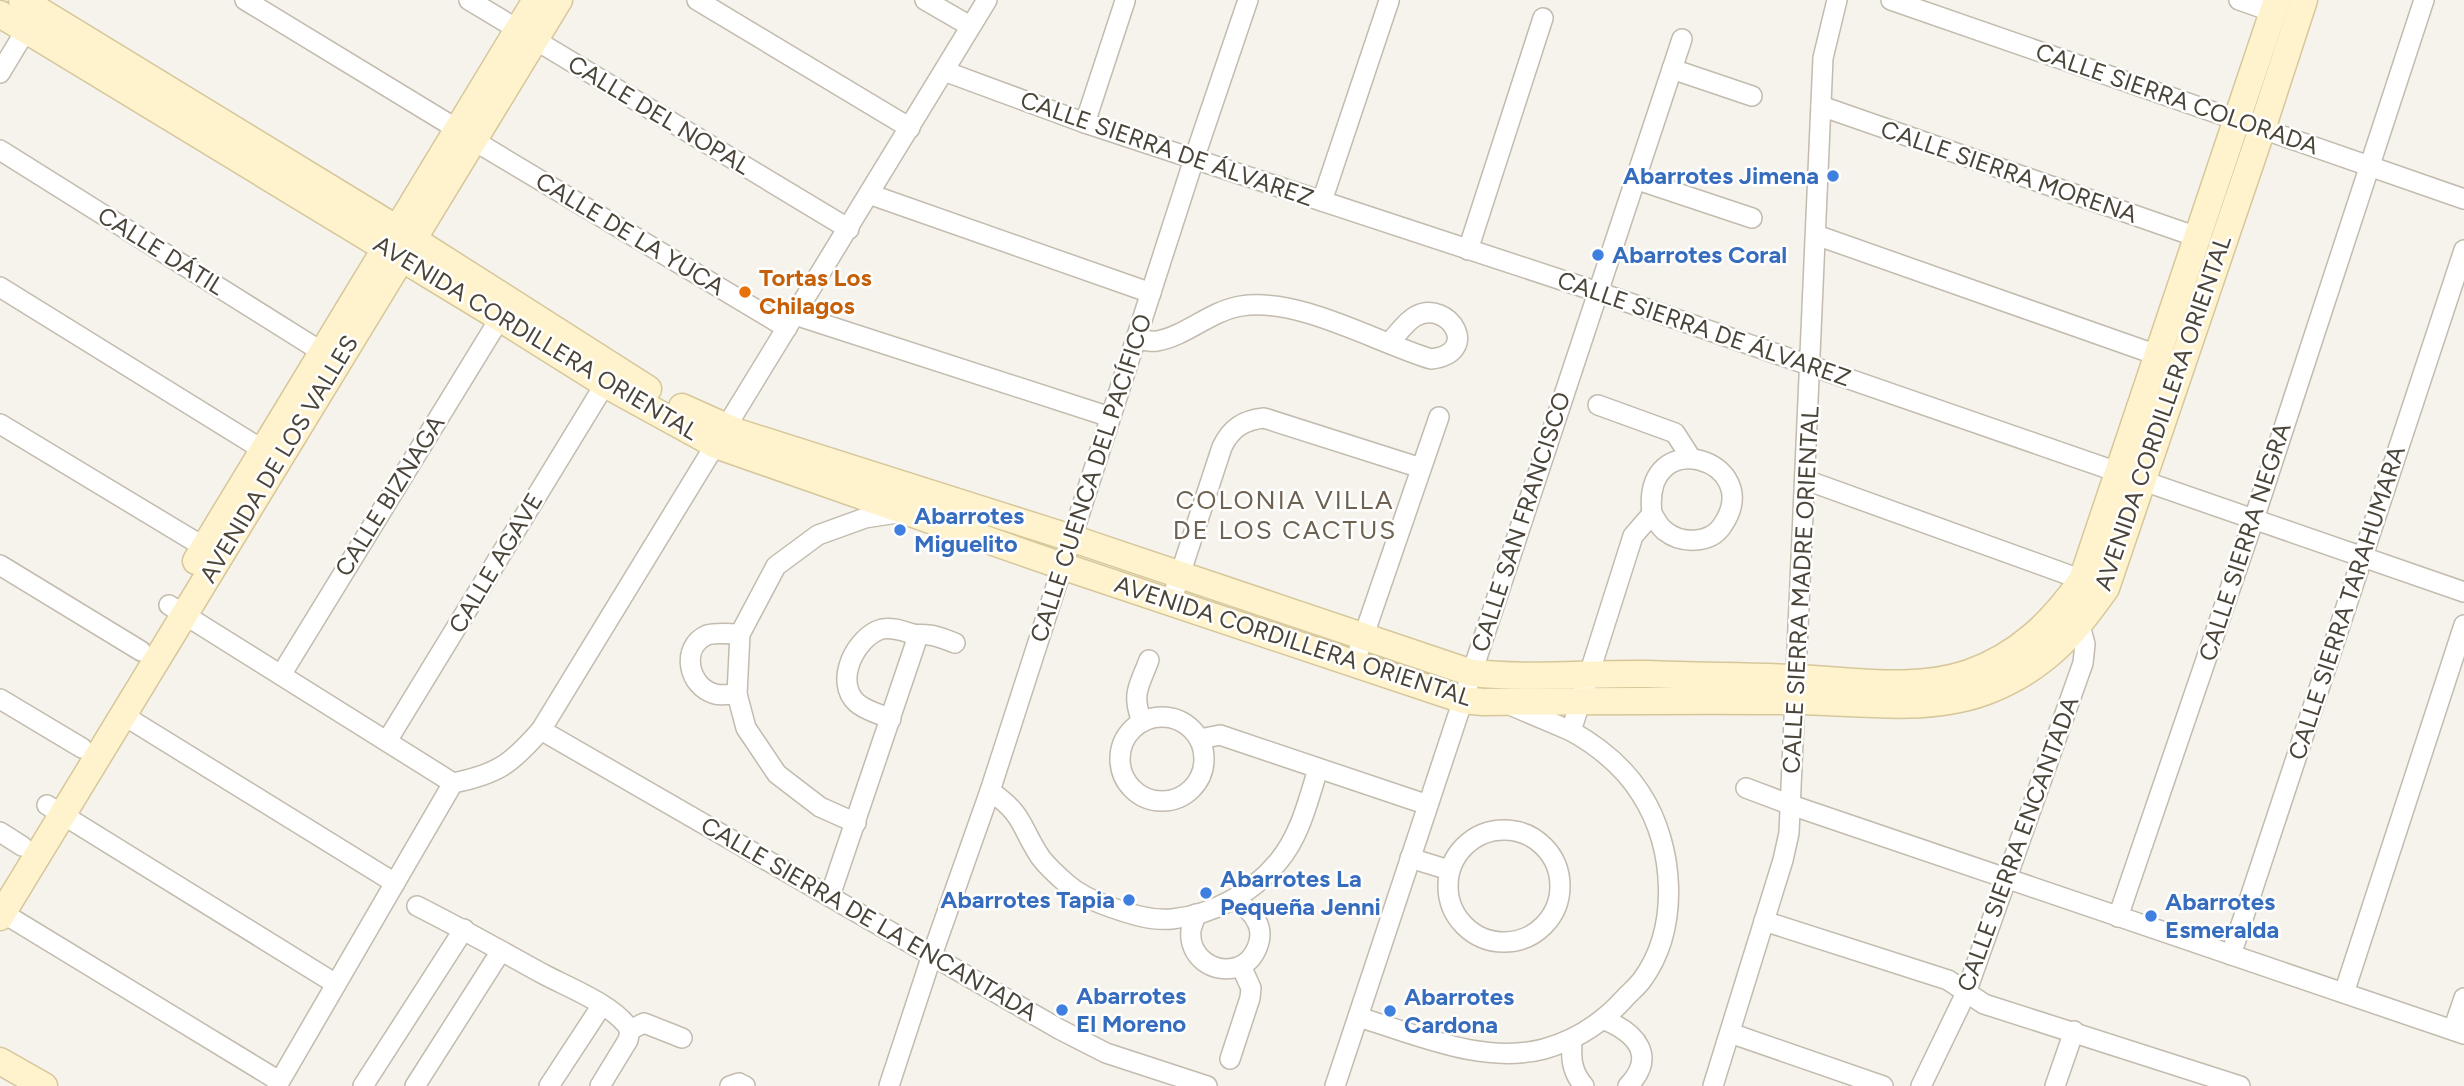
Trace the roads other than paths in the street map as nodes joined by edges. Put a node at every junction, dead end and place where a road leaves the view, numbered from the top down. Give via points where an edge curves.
1 (245, 0) edge
2 (469, 0) edge
3 (537, 0) edge
4 (559, 0) edge
5 (697, 0) edge
6 (925, 0) edge
7 (987, 0) edge
8 (1248, 0) edge
9 (1837, 0) edge
10 (1891, 0) edge
11 (2239, 0) edge
12 (2304, 0) edge
13 (2424, 0) edge
14 (1125, 1) edge
15 (1389, 1) edge
16 (2275, 6) edge
17 (33, 10) edge
18 (0, 14) edge
19 (1543, 18) dead end
20 (970, 26) junction
21 (526, 35) junction
22 (1682, 38) dead end
23 (1672, 69) junction
24 (944, 71) junction
25 (0, 73) edge
26 (1752, 96) dead end
27 (1821, 106) junction
28 (2237, 120) junction
29 (1085, 123) junction
30 (910, 128) junction
31 (2262, 129) junction
32 (465, 134) junction
33 (0, 150) edge
34 (1194, 159) junction
35 (2369, 165) junction
36 (1635, 179) junction
37 (869, 194) junction
38 (2464, 199) edge
39 (1322, 201) junction
40 (1752, 218) dead end
41 (849, 229) junction
42 (1816, 235) junction
43 (2197, 237) junction
44 (399, 244) junction
45 (1468, 250) junction
46 (2464, 250) edge
47 (0, 287) edge
48 (1598, 292) junction
49 (1151, 293) junction
50 (500, 318) junction
51 (791, 321) junction
52 (1136, 339) junction
53 (1389, 342) dead end
54 (322, 352) junction
55 (2157, 355) junction
56 (1811, 366) junction
57 (605, 384) junction
58 (1598, 405) dead end
59 (1439, 416) dead end
60 (1110, 417) junction
61 (0, 424) edge
62 (721, 437) junction
63 (263, 450) junction
64 (1691, 458) junction
65 (1421, 468) junction
66 (2118, 472) junction
67 (1806, 480) junction
68 (2144, 481) junction
69 (908, 512) junction
70 (1652, 514) junction
71 (2254, 519) junction
72 (1071, 538) junction
73 (204, 547) junction
74 (2362, 556) junction
75 (0, 565) edge
76 (1062, 566) junction
77 (1180, 575) junction
78 (2086, 588) junction
79 (2464, 592) edge
80 (1171, 602) junction
81 (176, 610) junction
82 (2081, 625) junction
83 (2464, 625) edge
84 (740, 634) junction
85 (913, 634) junction
86 (1363, 638) junction
87 (955, 643) dead end
88 (141, 651) junction
89 (1149, 660) dead end
90 (1354, 664) junction
91 (1472, 673) junction
92 (1589, 673) junction
93 (281, 675) junction
94 (1796, 689) junction
95 (737, 694) junction
96 (0, 699) edge
97 (1463, 700) junction
98 (1580, 701) junction
99 (1503, 702) junction
100 (123, 715) junction
101 (891, 719) junction
102 (1142, 722) junction
103 (541, 730) junction
104 (1571, 731) junction
105 (1200, 739) junction
106 (387, 741) junction
107 (82, 748) junction
108 (1318, 769) junction
109 (453, 783) junction
110 (1746, 788) dead end
111 (990, 791) junction
112 (1428, 805) junction
113 (1791, 806) junction
114 (55, 809) junction
115 (856, 823) junction
116 (0, 832) edge
117 (23, 846) junction
118 (1410, 858) junction
119 (1449, 870) junction
120 (2008, 879) junction
121 (0, 883) edge
122 (395, 883) junction
123 (830, 896) junction
124 (1234, 900) junction
125 (417, 906) dead end
126 (1196, 914) junction
127 (1, 915) edge
128 (2118, 917) junction
129 (1764, 921) junction
130 (464, 929) junction
131 (501, 951) junction
132 (932, 955) junction
133 (2231, 955) junction
134 (1241, 966) junction
135 (336, 984) junction
136 (1966, 993) junction
137 (2344, 993) junction
138 (2464, 998) edge
139 (602, 1006) junction
140 (1358, 1017) junction
141 (1605, 1020) junction
142 (631, 1030) junction
143 (2074, 1031) junction
144 (2459, 1032) edge
145 (1730, 1033) junction
146 (682, 1038) dead end
147 (1573, 1039) junction
148 (1230, 1059) dead end
149 (0, 1062) edge
150 (278, 1084) edge
151 (44, 1086) edge
152 (363, 1086) edge
153 (415, 1086) edge
154 (549, 1086) edge
155 (600, 1086) edge
156 (730, 1086) edge
157 (745, 1086) edge
158 (888, 1086) edge
159 (1207, 1086) edge
160 (1335, 1086) edge
161 (1584, 1086) edge
162 (1628, 1086) edge
163 (1713, 1086) edge
164 (1883, 1086) edge
165 (1921, 1086) edge
166 (2055, 1086) edge
167 (2240, 1086) edge

1 - 32 street, CALLE DE LA YUCA
2 - 21 street, CALLE DEL NOPAL
3 - 21 street, AVENIDA DE LOS VALLES
4 - 21 street, AVENIDA DE LOS VALLES
5 - 30 street
6 - 20 street
7 - 20 street
8 - 34 street, CALLE CUENCA DEL PACÍFICO
9 - 27 street, CALLE SIERRA MADRE ORIENTAL via 1823,58
10 - 28 street, CALLE SIERRA COLORADA
11 - 16 street
12 - 31 street, AVENIDA CORDILLERA ORIENTAL
13 - 35 street, CALLE SIERRA NEGRA
14 - 29 street
15 - 39 street
16 - 28 street, AVENIDA CORDILLERA ORIENTAL
17 - 18 street, AVENIDA CORDILLERA ORIENTAL
17 - 25 street
17 - 44 street, AVENIDA CORDILLERA ORIENTAL
19 - 45 street
20 - 24 street
21 - 32 street, AVENIDA DE LOS VALLES
21 - 41 street, CALLE DEL NOPAL
22 - 23 street, CALLE SAN FRANCISCO
23 - 26 street
23 - 36 street, CALLE SAN FRANCISCO
24 - 29 street, CALLE SIERRA DE ÁLVAREZ
24 - 30 street
27 - 42 street, CALLE SIERRA MADRE ORIENTAL
27 - 43 street, CALLE SIERRA MORENA
28 - 31 street, CALLE SIERRA COLORADA
28 - 43 street, AVENIDA CORDILLERA ORIENTAL
29 - 34 street, CALLE SIERRA DE ÁLVAREZ
30 - 37 street
31 - 35 street, CALLE SIERRA COLORADA
31 - 68 street, AVENIDA CORDILLERA ORIENTAL
32 - 44 street, AVENIDA DE LOS VALLES
32 - 51 street, CALLE DE LA YUCA
33 - 54 street, CALLE DÁTIL
34 - 39 street, CALLE SIERRA DE ÁLVAREZ
34 - 49 street, CALLE CUENCA DEL PACÍFICO
35 - 38 street, CALLE SIERRA COLORADA
35 - 71 street, CALLE SIERRA NEGRA
36 - 40 street
36 - 48 street, CALLE SAN FRANCISCO
37 - 41 street
37 - 49 street
39 - 45 street, CALLE SIERRA DE ÁLVAREZ
41 - 51 street
42 - 55 street
42 - 56 street, CALLE SIERRA MADRE ORIENTAL
43 - 55 street, AVENIDA CORDILLERA ORIENTAL
44 - 50 street, AVENIDA CORDILLERA ORIENTAL
44 - 54 street, AVENIDA DE LOS VALLES
44 - 62 street, AVENIDA CORDILLERA ORIENTAL
44 - 81 street, AVENIDA DE LOS VALLES
45 - 48 street, CALLE SIERRA DE ÁLVAREZ
46 - 74 street, CALLE SIERRA TARAHUMARA
47 - 63 street
48 - 56 street, CALLE SIERRA DE ÁLVAREZ
48 - 91 street, CALLE SAN FRANCISCO
49 - 52 street, CALLE CUENCA DEL PACÍFICO
50 - 57 street, AVENIDA CORDILLERA ORIENTAL
50 - 93 street, CALLE BIZNAGA
51 - 60 street, CALLE DE LA YUCA
51 - 62 street
52 - 53 street via 1156,341 1217,312 1269,305
52 - 60 street, CALLE CUENCA DEL PACÍFICO
54 - 63 street, AVENIDA DE LOS VALLES
55 - 66 street, AVENIDA CORDILLERA ORIENTAL
56 - 66 street, CALLE SIERRA DE ÁLVAREZ
56 - 67 street, CALLE SIERRA MADRE ORIENTAL
57 - 62 street, AVENIDA CORDILLERA ORIENTAL
57 - 106 street, CALLE AGAVE
58 - 64 street via 1675,433
59 - 65 street
60 - 72 street, CALLE CUENCA DEL PACÍFICO
61 - 73 street
62 - 69 street, AVENIDA CORDILLERA ORIENTAL
62 - 72 street, AVENIDA CORDILLERA ORIENTAL
62 - 103 street
63 - 73 street, AVENIDA DE LOS VALLES
64 - 70 street via 1672,462 1657,475 1650,494
64 - 70 street via 1711,463 1726,476 1733,495 1730,515 1719,531 1701,540 1681,540 1663,530
65 - 77 street via 1264,418 1251,419 1238,425 1222,446
65 - 86 street
66 - 68 street, CALLE SIERRA DE ÁLVAREZ
66 - 78 street, AVENIDA CORDILLERA ORIENTAL
67 - 78 street
67 - 94 street, CALLE SIERRA MADRE ORIENTAL
68 - 71 street, CALLE SIERRA DE ÁLVAREZ
68 - 78 street, AVENIDA CORDILLERA ORIENTAL
69 - 76 street, AVENIDA CORDILLERA ORIENTAL
69 - 84 street via 865,518 818,535 786,558 776,566
70 - 92 street via 1633,536
71 - 74 street, CALLE SIERRA DE ÁLVAREZ
71 - 128 street, CALLE SIERRA NEGRA
72 - 76 street, CALLE CUENCA DEL PACÍFICO
72 - 77 street, AVENIDA CORDILLERA ORIENTAL
73 - 81 street, AVENIDA DE LOS VALLES
74 - 79 street, CALLE SIERRA DE ÁLVAREZ
74 - 133 street, CALLE SIERRA TARAHUMARA
75 - 88 street
76 - 80 street, AVENIDA CORDILLERA ORIENTAL
76 - 111 street, CALLE CUENCA DEL PACÍFICO
77 - 80 street
77 - 86 street, AVENIDA CORDILLERA ORIENTAL
78 - 82 street, AVENIDA CORDILLERA ORIENTAL
78 - 82 street, CALLE SIERRA ENCANTADA
78 - 94 street, AVENIDA CORDILLERA ORIENTAL via 2004,658 1970,673 1937,681
80 - 90 street, AVENIDA CORDILLERA ORIENTAL
81 - 88 street, AVENIDA DE LOS VALLES
81 - 93 street
81 - 100 street, AVENIDA DE LOS VALLES
82 - 94 street, AVENIDA CORDILLERA ORIENTAL via 2024,673 1951,701 1905,705
82 - 120 street, CALLE SIERRA ENCANTADA via 2082,663
83 - 137 street
84 - 95 street
84 - 95 street via 710,634 698,640 691,653 691,674 700,686 715,694
85 - 87 street
85 - 101 street via 916,642
85 - 101 street via 883,629 867,636 846,674 855,702
86 - 90 street
86 - 91 street, AVENIDA CORDILLERA ORIENTAL
88 - 107 street, AVENIDA DE LOS VALLES
89 - 102 street via 1135,696
90 - 97 street, AVENIDA CORDILLERA ORIENTAL
91 - 92 street, AVENIDA CORDILLERA ORIENTAL
91 - 97 street, CALLE SAN FRANCISCO
92 - 94 street, AVENIDA CORDILLERA ORIENTAL
92 - 98 street
93 - 106 street
94 - 98 street, AVENIDA CORDILLERA ORIENTAL
94 - 113 street, CALLE SIERRA MADRE ORIENTAL
95 - 115 street via 746,728 777,774 820,807
96 - 107 street
97 - 99 street, AVENIDA CORDILLERA ORIENTAL
97 - 112 street, CALLE SAN FRANCISCO
98 - 99 street, AVENIDA CORDILLERA ORIENTAL
98 - 104 street
99 - 104 street
100 - 114 street, AVENIDA DE LOS VALLES
100 - 122 street
101 - 115 street
102 - 105 street via 1175,718
102 - 105 street via 1125,739 1120,763 1135,792 1150,799 1167,801 1195,786 1205,755
103 - 109 street via 496,772
103 - 123 street, CALLE SIERRA DE LA ENCANTADA
104 - 141 street via 1617,764 1642,794 1659,833 1668,875 1668,909 1657,950 1642,980
105 - 108 street via 1220,735
106 - 109 street
107 - 114 street, AVENIDA DE LOS VALLES
108 - 112 street
108 - 124 street via 1302,822 1280,861
109 - 122 street
110 - 113 street
111 - 126 street via 1021,818 1041,859 1069,887 1137,916 1170,919
111 - 132 street, CALLE CUENCA DEL PACÍFICO
112 - 118 street, CALLE SAN FRANCISCO
113 - 120 street
113 - 129 street, CALLE SIERRA MADRE ORIENTAL via 1783,860
114 - 117 street, AVENIDA DE LOS VALLES
114 - 127 street, AVENIDA DE LOS VALLES
114 - 135 street
115 - 123 street
116 - 117 street
117 - 121 street, AVENIDA DE LOS VALLES
118 - 119 street
118 - 140 street, CALLE SAN FRANCISCO
119 - 119 street via 1447,892 1454,914 1469,931 1488,941 1511,943 1532,936 1549,922 1559,902 1561,880 1554,859 1540,842 1520,832 1498,830 1477,836 1460,850
120 - 128 street
120 - 136 street, CALLE SIERRA ENCANTADA
122 - 135 street
123 - 132 street, CALLE SIERRA DE LA ENCANTADA
124 - 126 street
124 - 134 street via 1249,910 1258,924 1260,940 1253,956
125 - 130 street
126 - 134 street via 1192,944 1199,957 1226,970
127 - 150 street
128 - 133 street
129 - 136 street via 1948,980
129 - 145 street, CALLE SIERRA MADRE ORIENTAL
130 - 131 street
130 - 152 street
131 - 139 street
131 - 153 street
132 - 158 street, CALLE CUENCA DEL PACÍFICO
132 - 159 street, CALLE SIERRA DE LA ENCANTADA via 1106,1053
133 - 137 street
134 - 148 street via 1251,988 1250,998
135 - 150 street
136 - 143 street via 1984,1004
136 - 165 street, CALLE SIERRA ENCANTADA
137 - 144 street
138 - 144 street
139 - 142 street
139 - 154 street
140 - 147 street via 1471,1050 1510,1054
140 - 160 street, CALLE SAN FRANCISCO
141 - 147 street
141 - 162 street via 1633,1035 1640,1048 1642,1063
142 - 146 street via 644,1023
142 - 155 street
143 - 166 street
143 - 167 street
145 - 163 street, CALLE SIERRA MADRE ORIENTAL
145 - 164 street
147 - 161 street via 1574,1074
149 - 151 street
156 - 157 street

